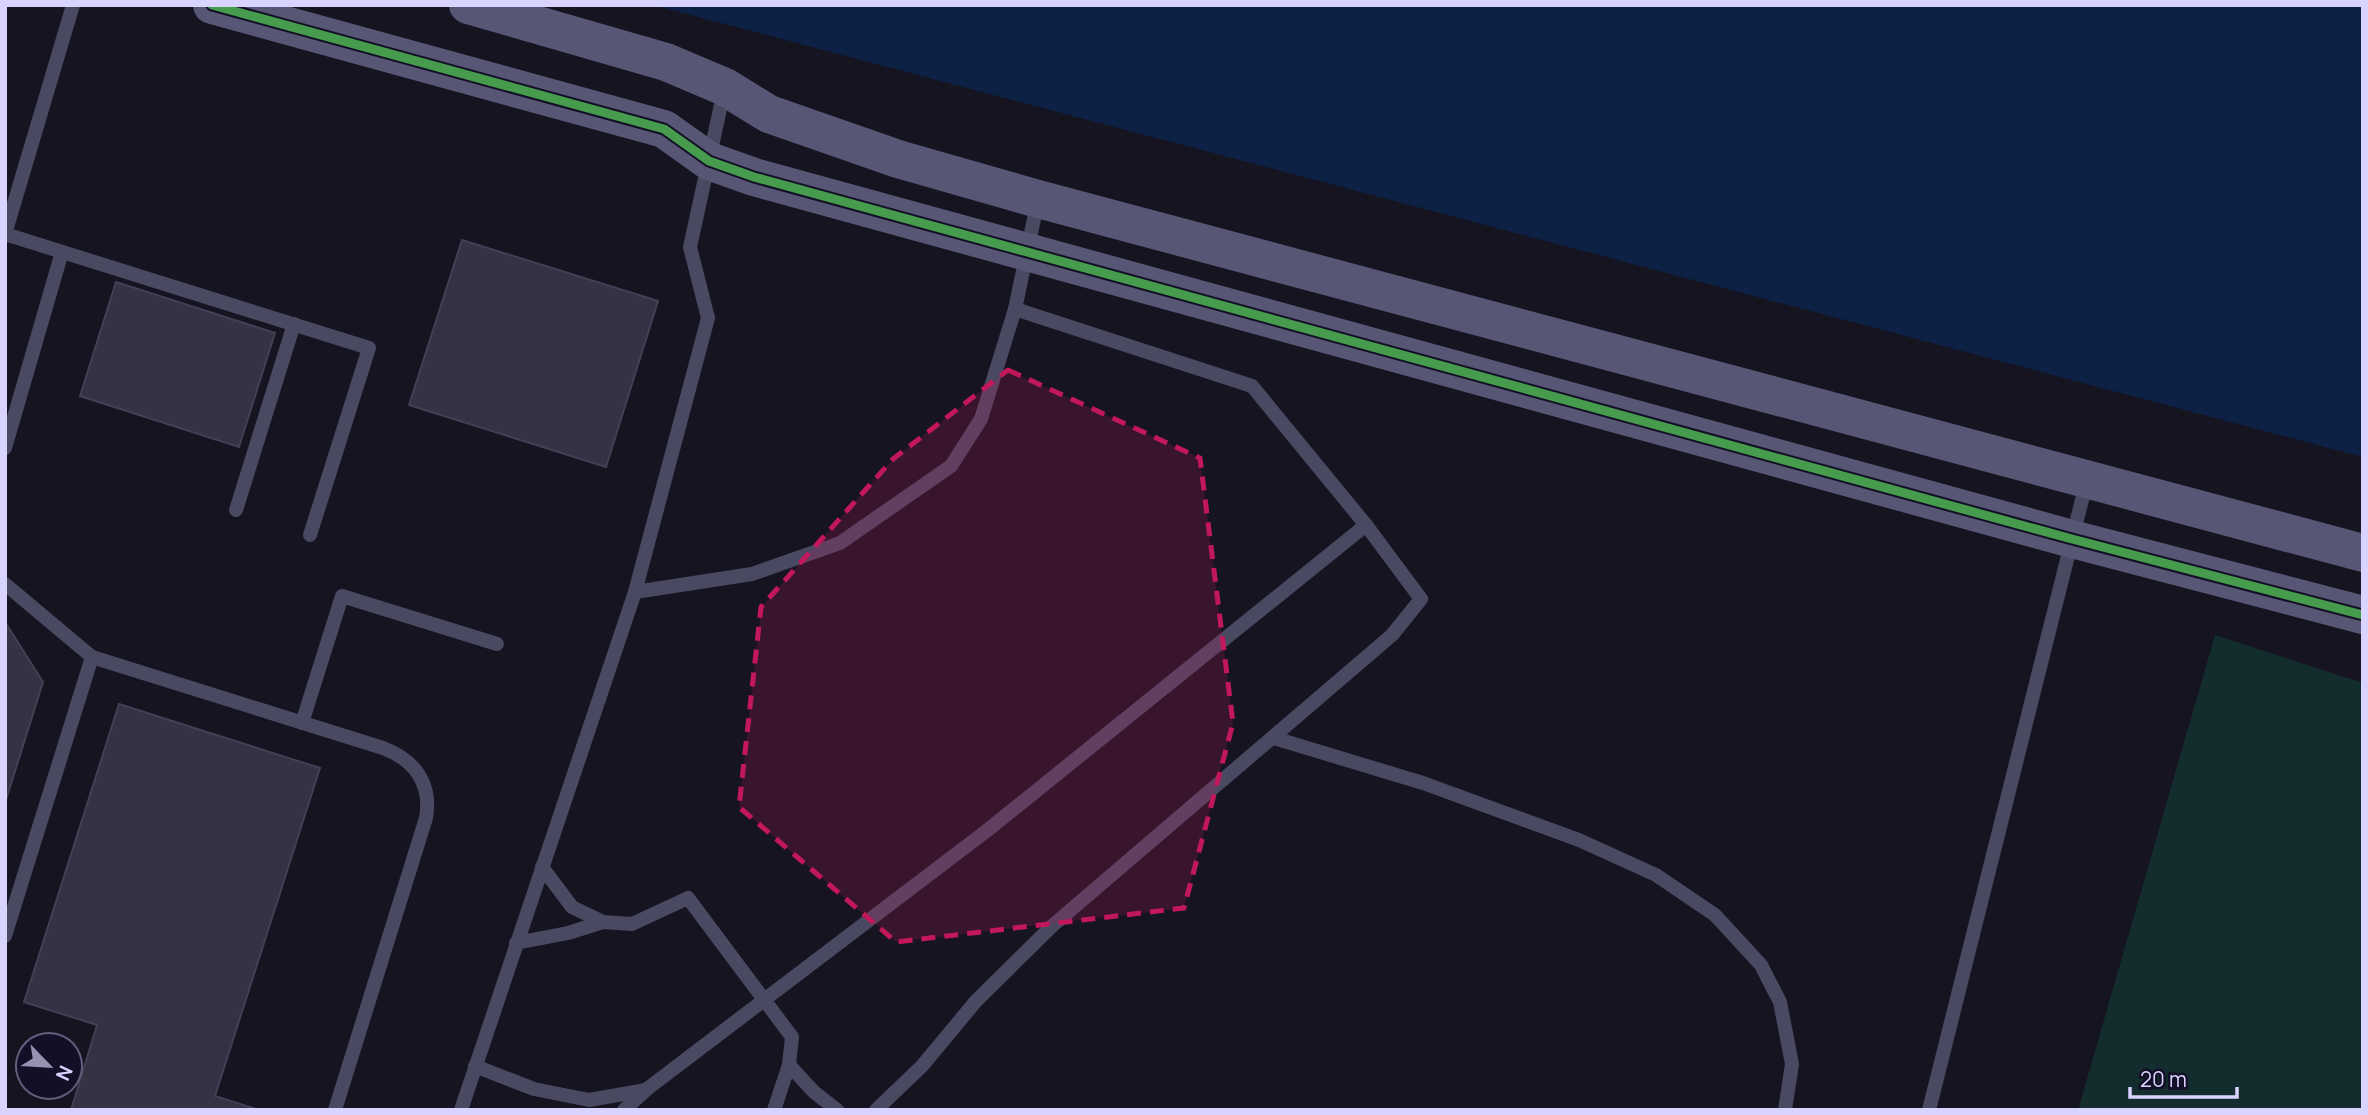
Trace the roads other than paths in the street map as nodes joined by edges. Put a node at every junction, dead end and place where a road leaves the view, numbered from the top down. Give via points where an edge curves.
1 (73, 5) edge
2 (212, 5) edge
3 (468, 5) edge
4 (725, 87) junction
5 (709, 161) junction
6 (1038, 199) junction
7 (5, 234) edge
8 (62, 252) junction
9 (1027, 253) junction
10 (1015, 309) junction
11 (294, 324) junction
12 (5, 448) edge
13 (2087, 479) junction
14 (236, 510) dead end
15 (1366, 525) junction
16 (310, 535) dead end
17 (2072, 539) junction
18 (2363, 553) edge
19 (5, 584) edge
20 (635, 592) junction
21 (2363, 615) edge
22 (497, 644) dead end
23 (92, 657) junction
24 (302, 723) junction
25 (1274, 738) junction
26 (542, 867) junction
27 (603, 922) junction
28 (5, 936) edge
29 (516, 943) junction
30 (764, 1000) junction
31 (789, 1065) junction
32 (475, 1066) junction
33 (648, 1089) junction
34 (335, 1110) edge
35 (461, 1110) edge
36 (624, 1110) edge
37 (774, 1110) edge
38 (837, 1110) edge
39 (876, 1110) edge
40 (1785, 1110) edge
41 (1928, 1110) edge

1 - 7 lane
2 - 5 street via 664,129
3 - 4 street via 666,62
4 - 5 lane
4 - 6 street via 769,114 898,159
5 - 9 street
5 - 20 lane via 690,247 708,318
6 - 9 lane
6 - 13 street
7 - 8 lane
8 - 11 lane
8 - 12 lane
9 - 10 lane
9 - 17 street
10 - 15 lane via 1252,386
10 - 20 lane via 981,419 951,466 840,543 752,574
11 - 14 lane
11 - 16 lane via 369,348
13 - 17 lane
13 - 18 street
15 - 25 lane via 1421,599 1392,635
15 - 30 lane via 989,829
17 - 21 street
17 - 41 lane
19 - 23 lane
20 - 26 lane
22 - 24 lane via 342,596
23 - 24 lane
23 - 28 lane
24 - 34 lane via 394,752 419,773 428,794 426,818
25 - 39 lane via 1052,926
25 - 40 lane via 1423,783 1579,840 1656,876 1715,915 1761,965 1780,1002 1792,1064
26 - 27 lane via 572,907
26 - 29 lane
27 - 29 lane
27 - 30 lane via 632,924 688,898
29 - 32 lane
30 - 31 lane via 792,1037
30 - 33 lane
31 - 37 lane
31 - 38 lane
32 - 33 lane via 534,1089 589,1100
32 - 35 lane
33 - 36 lane

